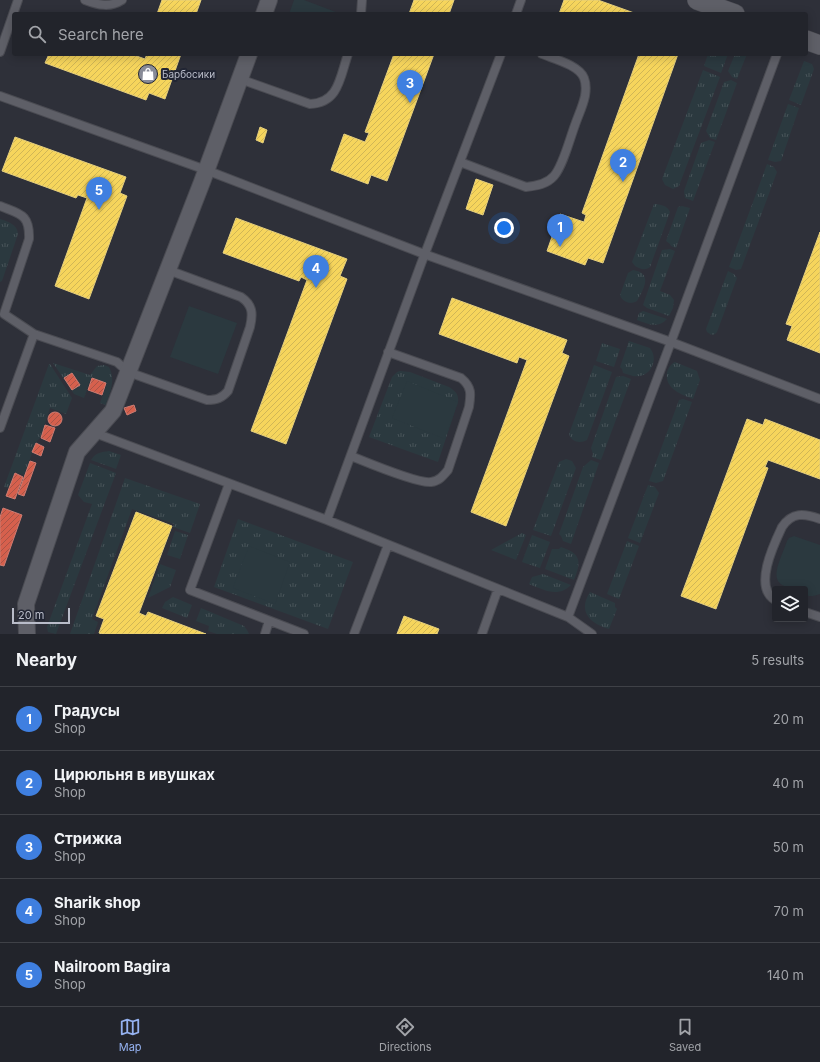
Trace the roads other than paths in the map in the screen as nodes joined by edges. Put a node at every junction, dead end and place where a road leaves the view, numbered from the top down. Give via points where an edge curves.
1 (18, 0) edge
2 (85, 0) edge
3 (122, 0) edge
4 (269, 0) edge
5 (362, 0) edge
6 (521, 0) edge
7 (697, 0) edge
8 (14, 12) edge
9 (265, 12) edge
10 (361, 12) edge
11 (517, 12) edge
12 (730, 12) edge
13 (12, 17) edge
14 (808, 41) edge
15 (820, 45) edge
16 (1, 48) edge
17 (248, 56) edge
18 (347, 56) edge
19 (500, 56) edge
20 (547, 56) edge
21 (776, 56) edge
22 (240, 79) junction
23 (0, 96) edge
24 (460, 162) junction
25 (206, 170) junction
26 (0, 206) edge
27 (424, 254) junction
28 (168, 270) junction
29 (2, 314) edge
30 (34, 334) junction
31 (671, 342) junction
32 (388, 352) junction
33 (128, 372) junction
34 (820, 399) edge
35 (0, 428) edge
36 (95, 433) junction
37 (351, 456) junction
38 (229, 484) junction
39 (820, 519) edge
40 (326, 520) junction
41 (388, 545) junction
42 (498, 589) junction
43 (772, 597) edge
44 (808, 613) edge
45 (568, 617) junction
46 (820, 617) edge
47 (269, 622) junction
48 (28, 634) edge
49 (265, 634) edge
50 (304, 634) edge
51 (354, 634) edge
52 (482, 634) edge
53 (592, 634) edge

1 - 8 lane
2 - 3 lane via 107,5
4 - 9 street
5 - 10 lane
6 - 11 lane
7 - 12 street
13 - 16 lane
14 - 15 street
17 - 22 street
18 - 22 lane via 336,89 331,97 318,104 310,104
19 - 24 lane
20 - 24 lane via 578,70 584,77 586,86 585,96 555,176 537,186 526,187
21 - 31 lane
22 - 25 street
23 - 25 lane
24 - 27 lane
25 - 27 lane
25 - 28 street
26 - 29 lane via 19,213 29,223 30,230
27 - 31 lane
27 - 32 lane
28 - 33 street
28 - 33 lane via 241,297 248,301 252,308 253,317 228,391 223,397 207,400
29 - 30 lane
30 - 33 lane via 117,362
30 - 35 lane
31 - 34 lane
31 - 45 lane
32 - 37 lane
32 - 37 lane via 461,378 470,389 471,397 448,470 442,478 431,482 418,480
33 - 36 street via 113,411
36 - 38 lane
36 - 48 street via 77,452 26,604
37 - 40 lane
38 - 40 lane
38 - 47 lane via 190,590
39 - 43 lane via 810,515 798,515 786,520 765,573 767,592
40 - 41 lane
41 - 42 lane
41 - 51 lane
42 - 45 lane
42 - 52 lane
44 - 46 lane
45 - 53 lane
47 - 49 lane
47 - 50 lane

